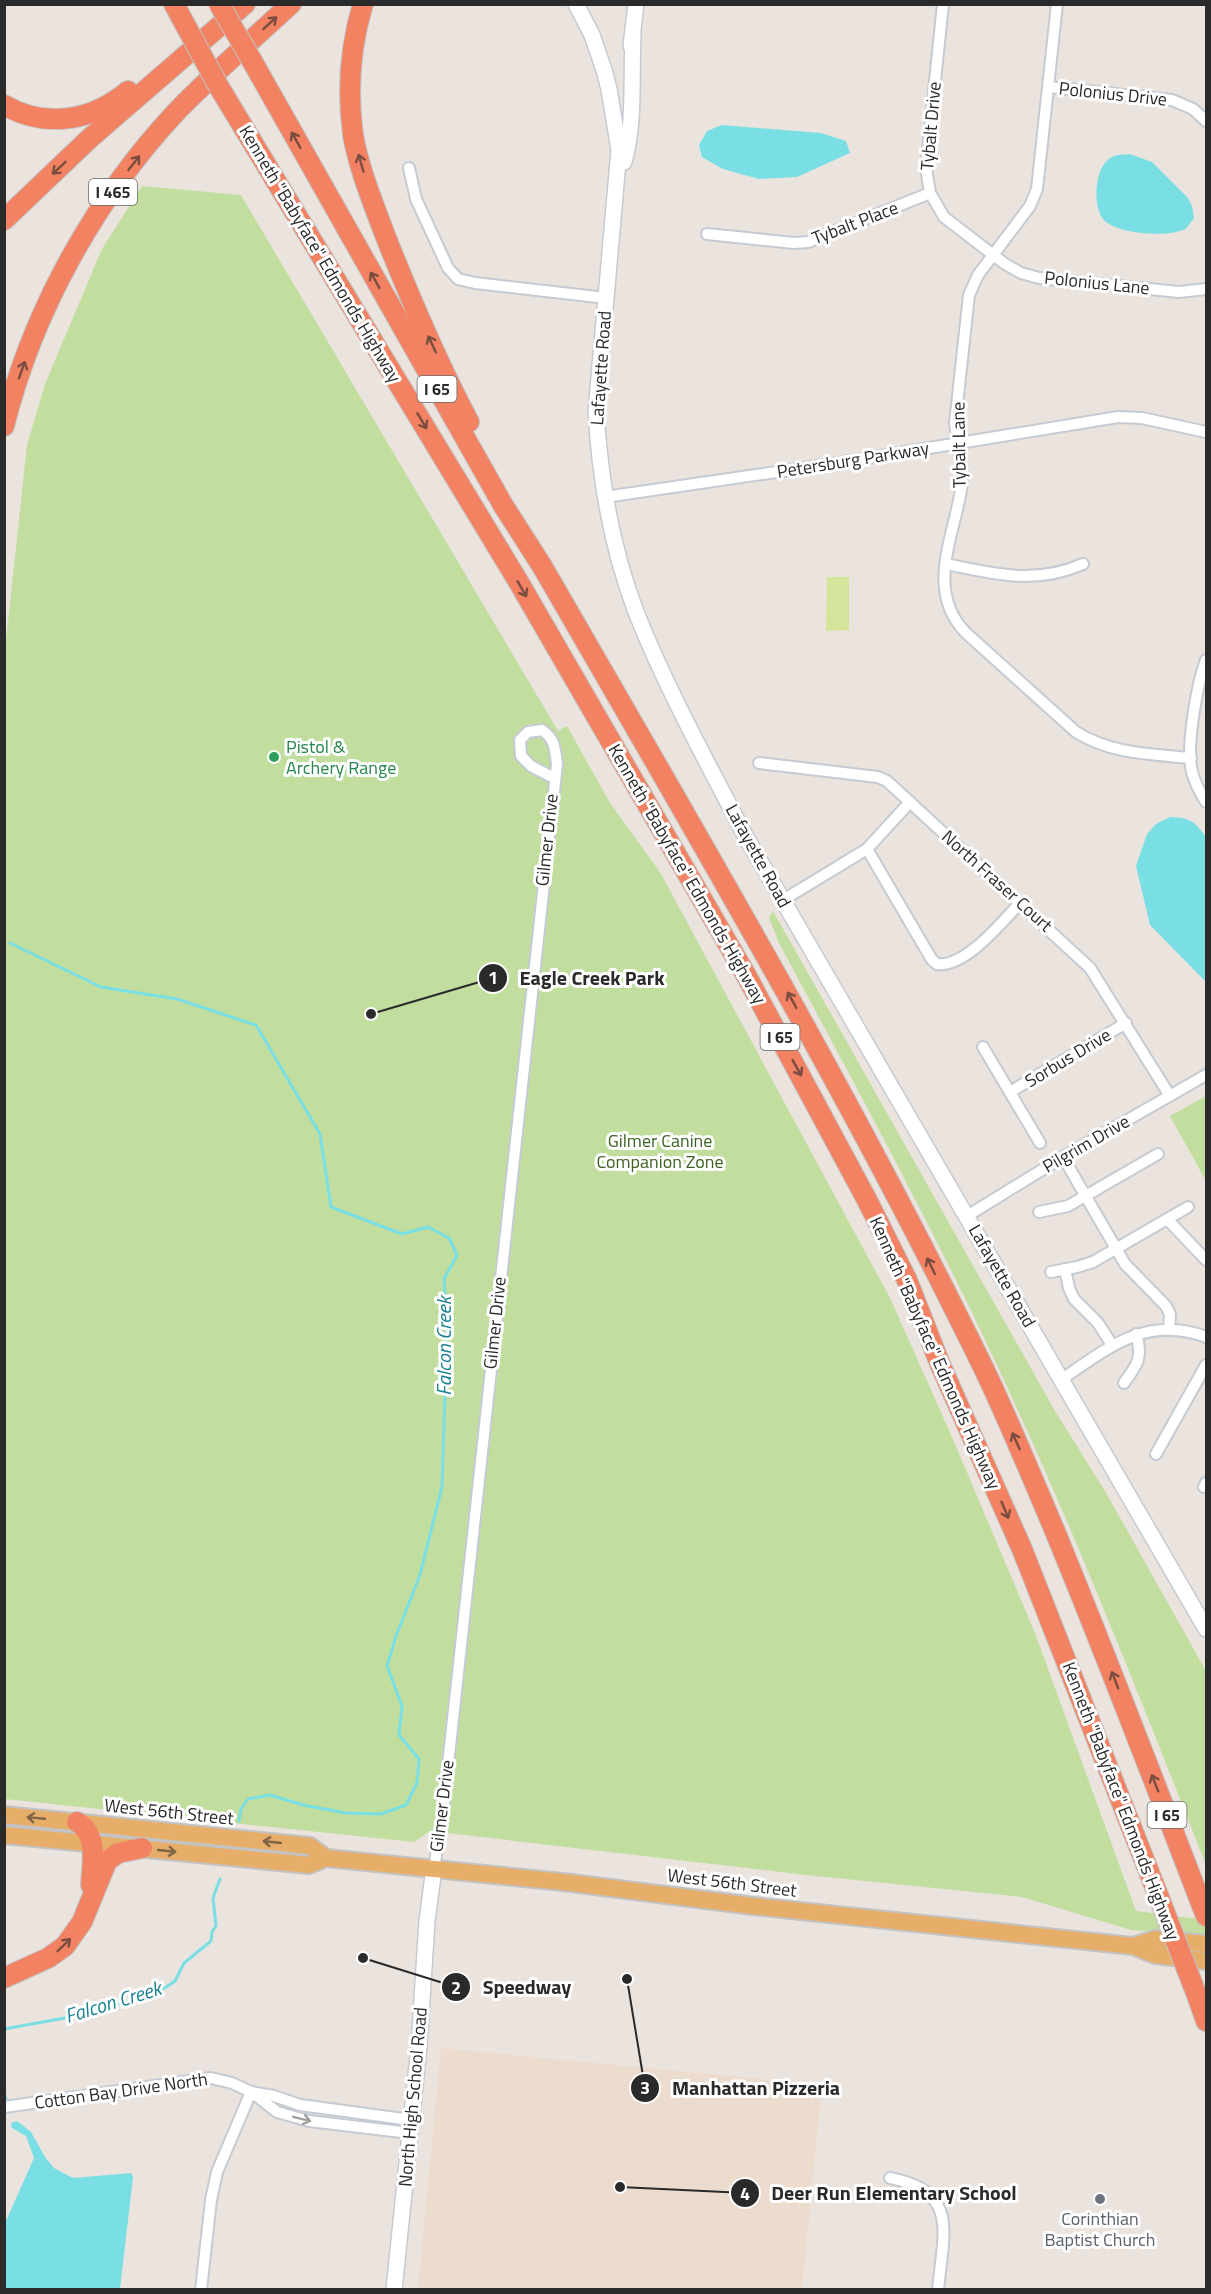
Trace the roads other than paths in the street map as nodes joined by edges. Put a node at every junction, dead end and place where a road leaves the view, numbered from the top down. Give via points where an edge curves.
1 (219, 4) edge
2 (228, 4) edge
3 (245, 4) edge
4 (291, 4) edge
5 (363, 4) edge
6 (576, 4) edge
7 (636, 4) edge
8 (943, 4) edge
9 (1057, 4) edge
10 (174, 6) edge
11 (633, 36) junction
12 (1049, 87) junction
13 (4, 105) edge
14 (1206, 120) edge
15 (619, 150) junction
16 (409, 168) dead end
17 (930, 193) junction
18 (616, 194) junction
19 (4, 220) edge
20 (707, 234) dead end
21 (993, 255) junction
22 (1206, 289) edge
23 (606, 298) junction
24 (4, 426) edge
25 (1206, 432) edge
26 (958, 443) junction
27 (605, 497) junction
28 (946, 564) junction
29 (1083, 564) dead end
30 (542, 566) junction
31 (1206, 660) edge
32 (1191, 758) junction
33 (759, 763) dead end
34 (554, 778) junction
35 (910, 802) junction
36 (1206, 802) edge
37 (867, 849) junction
38 (783, 900) junction
39 (1020, 903) junction
40 (1126, 1023) junction
41 (983, 1047) dead end
42 (1206, 1075) edge
43 (1010, 1092) junction
44 (1170, 1096) junction
45 (1040, 1143) dead end
46 (1158, 1154) dead end
47 (1063, 1157) junction
48 (1086, 1196) junction
49 (1188, 1207) dead end
50 (1039, 1212) dead end
51 (967, 1216) junction
52 (1167, 1219) junction
53 (1116, 1249) junction
54 (1206, 1260) edge
55 (1065, 1269) junction
56 (1051, 1272) dead end
57 (1170, 1329) junction
58 (1136, 1334) junction
59 (1206, 1337) edge
60 (1112, 1345) junction
61 (1206, 1365) edge
62 (1062, 1379) junction
63 (1124, 1383) dead end
64 (1156, 1454) dead end
65 (1206, 1629) edge
66 (4, 1815) edge
67 (77, 1822) junction
68 (4, 1835) edge
69 (93, 1844) junction
70 (142, 1848) junction
71 (326, 1858) junction
72 (434, 1868) junction
73 (91, 1900) junction
74 (1206, 1917) edge
75 (1206, 1944) edge
76 (1133, 1946) junction
77 (1206, 1961) edge
78 (4, 1978) edge
79 (1206, 2021) edge
80 (251, 2092) junction
81 (4, 2107) edge
82 (410, 2127) junction
83 (890, 2178) dead end
84 (201, 2289) edge
85 (394, 2289) edge
86 (938, 2289) edge

30 -> 1 highway, Kenneth "Babyface" Edmonds Highway / I 65, bridge via 502,505
2 - 13 highway via 124,94 97,111 68,120 48,119 25,115
3 -> 19 highway
24 -> 4 highway, I 465 via 28,351 57,286 111,194 177,111
30 -> 5 highway via 412,300 360,161 350,89 353,44
6 - 15 main road, Lafayette Road via 604,70
7 - 11 main road
8 - 17 street, Tybalt Drive via 926,164
9 - 12 street, Tybalt Lane
10 -> 79 highway, Kenneth "Babyface" Edmonds Highway / I 65, bridge via 553,642 746,975 867,1200 907,1280 1022,1549
11 - 15 main road via 619,123
11 - 18 main road via 628,151
12 - 14 street, Polonius Drive via 1172,100
12 - 21 street, Tybalt Lane via 1036,192
15 - 18 main road, Lafayette Road
16 - 23 street via 416,199 447,268 458,279
17 - 20 street, Tybalt Place via 808,242
17 - 21 street, Tybalt Drive via 944,217
18 - 23 main road, Lafayette Road
21 - 22 street, Polonius Lane via 1014,270 1038,278 1179,292
21 - 26 street, Tybalt Lane via 974,281 967,302 955,417
23 - 27 main road, Lafayette Road via 596,412
25 - 26 street, Petersburg Parkway via 1142,418 1118,417
26 - 27 street, Petersburg Parkway
26 - 28 street, Tybalt Lane via 962,484
27 - 38 main road, Lafayette Road via 636,611 696,741
28 - 29 street via 1027,577 1060,573
28 - 32 street, Tybalt Lane via 945,597 956,623 1072,729 1096,744 1119,751
74 -> 30 highway, Kenneth "Babyface" Edmonds Highway / I 65 via 1089,1615 985,1371 778,974
31 - 32 street via 1197,690
32 - 36 street via 1194,780
33 - 35 street, North Fraser Court via 878,777
34 - 34 street, Gilmer Drive via 557,764 551,736 542,730 528,732 520,740 521,756
34 - 72 street, Gilmer Drive
35 - 37 street
35 - 39 street, North Fraser Court
37 - 38 street
37 - 39 street via 932,960 939,964 948,964 977,948
38 - 51 main road, Lafayette Road
39 - 40 street, North Fraser Court via 1090,968
40 - 43 street, Sorbus Drive
40 - 44 street, North Fraser Court
41 - 43 street
42 - 44 street, Pilgrim Drive
43 - 45 street
44 - 47 street, Pilgrim Drive
46 - 48 street
47 - 48 street
47 - 51 street, Pilgrim Drive
48 - 50 street via 1068,1206
48 - 53 street
49 - 52 street
51 - 62 main road, Lafayette Road
52 - 53 street
52 - 54 street
53 - 55 street via 1085,1265
53 - 57 street via 1125,1264 1166,1306
55 - 56 street
55 - 60 street via 1074,1299 1098,1323
57 - 58 street
57 - 59 street
58 - 60 street
58 - 63 street via 1139,1357
60 - 62 street
61 - 64 street
62 - 65 main road, Lafayette Road
67 -> 66 main road, West 56th Street
67 - 69 highway via 89,1831
71 -> 67 main road, West 56th Street via 310,1846
68 - 69 main road, West 56th Street
69 - 70 main road, West 56th Street
69 - 73 highway
70 -> 71 main road, West 56th Street via 309,1865
70 - 73 highway via 110,1858
71 - 72 main road, West 56th Street
72 - 76 main road, West 56th Street
72 - 82 main road, North High School Road
78 -> 73 highway via 65,1946
75 - 76 main road, West 56th Street via 1155,1939
76 - 77 main road, West 56th Street via 1155,1955
80 - 81 street, Cotton Bay Drive North via 220,2079 202,2078
80 - 82 street, Cotton Bay Drive North via 300,2106
80 - 84 street via 217,2172
82 - 85 main road, North High School Road
83 - 86 street via 917,2185 938,2204 943,2227

